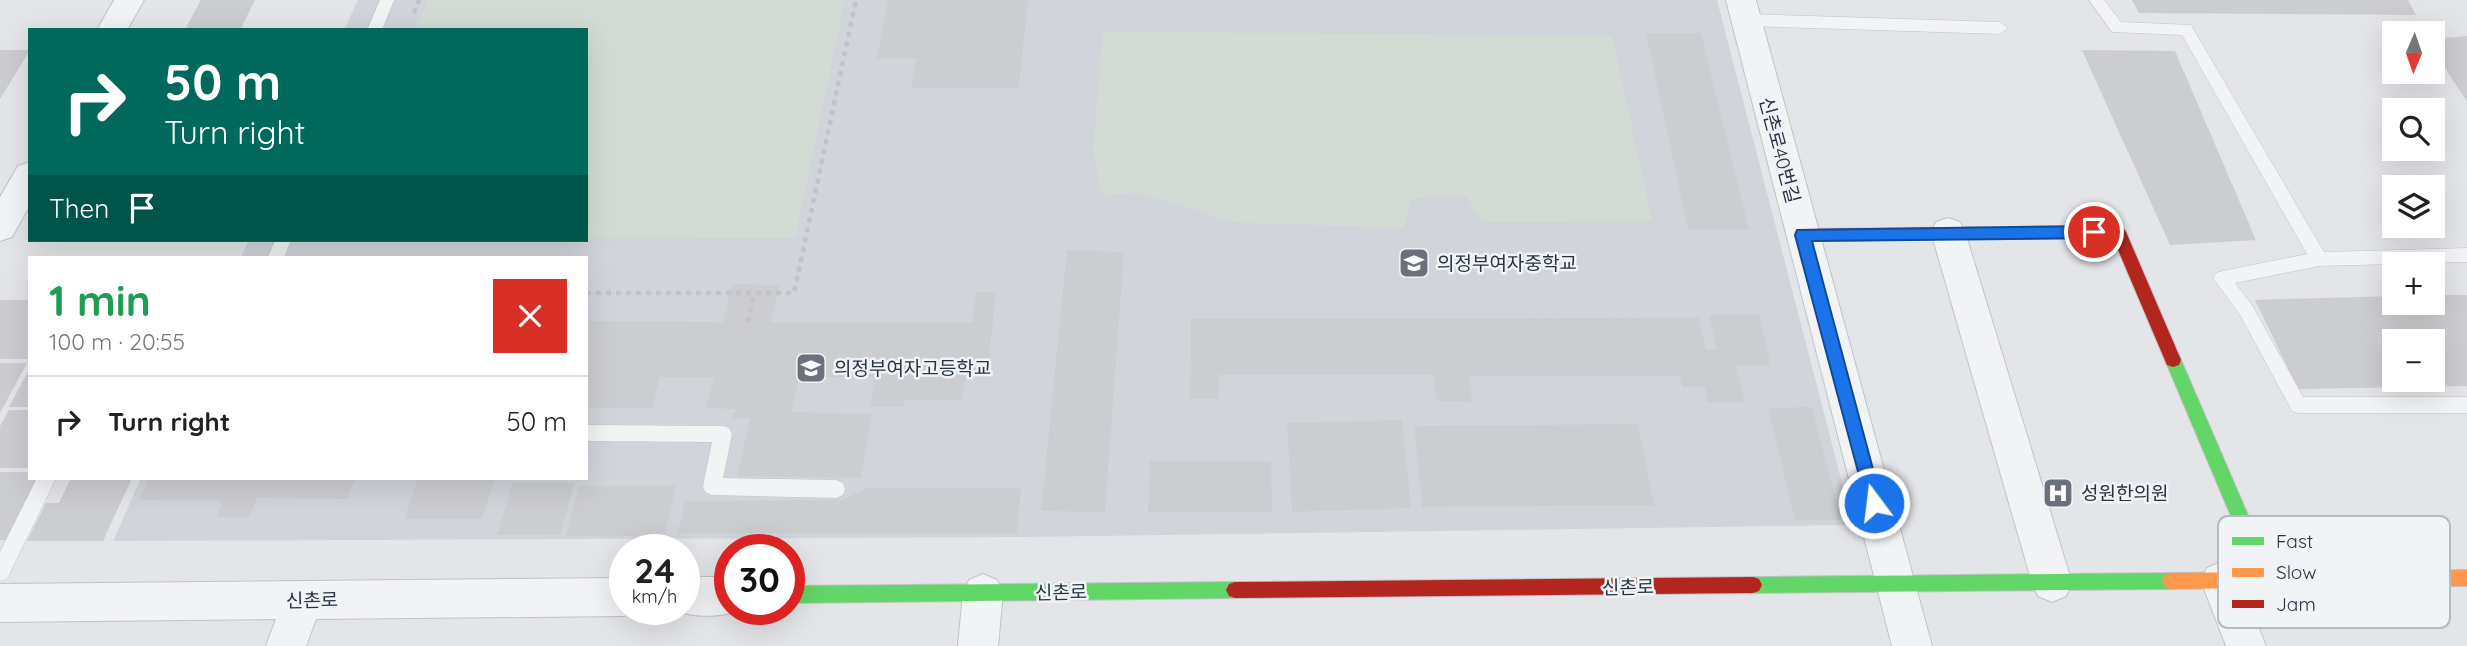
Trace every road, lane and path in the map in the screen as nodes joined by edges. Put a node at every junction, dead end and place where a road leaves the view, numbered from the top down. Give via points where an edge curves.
1 (129, 0) edge
2 (387, 0) edge
3 (856, 0) edge
4 (2096, 0) edge
5 (1743, 10) edge
6 (113, 28) edge
7 (375, 28) edge
8 (2000, 28) dead end
9 (28, 178) edge
10 (0, 227) edge
11 (1948, 232) junction
12 (1802, 235) junction
13 (2467, 255) edge
14 (2319, 259) junction
15 (588, 293) edge
16 (754, 294) junction
17 (748, 322) dead end
18 (2467, 405) edge
19 (588, 433) edge
20 (46, 480) edge
21 (836, 489) dead end
22 (2240, 516) edge
23 (0, 572) edge
24 (2218, 581) edge
25 (2052, 583) junction
26 (1895, 584) junction
27 (983, 593) junction
28 (805, 595) edge
29 (609, 597) edge
30 (303, 600) junction
31 (0, 603) edge
32 (2239, 628) edge
33 (286, 646) edge
34 (978, 646) edge
35 (1912, 646) edge
36 (2246, 646) edge

1 - 6 street
2 - 7 lane
3 - 16 path via 794,293
4 - 14 lane via 2117,29 2186,29
5 - 8 lane
5 - 12 street, 신촌로40번길
9 - 10 street
11 - 12 street
11 - 22 street via 2118,232
11 - 25 street
12 - 26 street, 신촌로40번길
13 - 14 lane
14 - 18 lane via 2222,278 2246,310 2298,405
15 - 16 path
16 - 17 path
19 - 21 lane via 723,434 712,486
20 - 23 lane
24 - 25 street, 신촌로
25 - 26 street, 신촌로
26 - 27 street, 신촌로
26 - 35 street, 신촌로40번길
27 - 28 street, 신촌로
27 - 34 street
29 - 30 street, 신촌로
30 - 31 street, 신촌로
30 - 33 street
32 - 36 street

